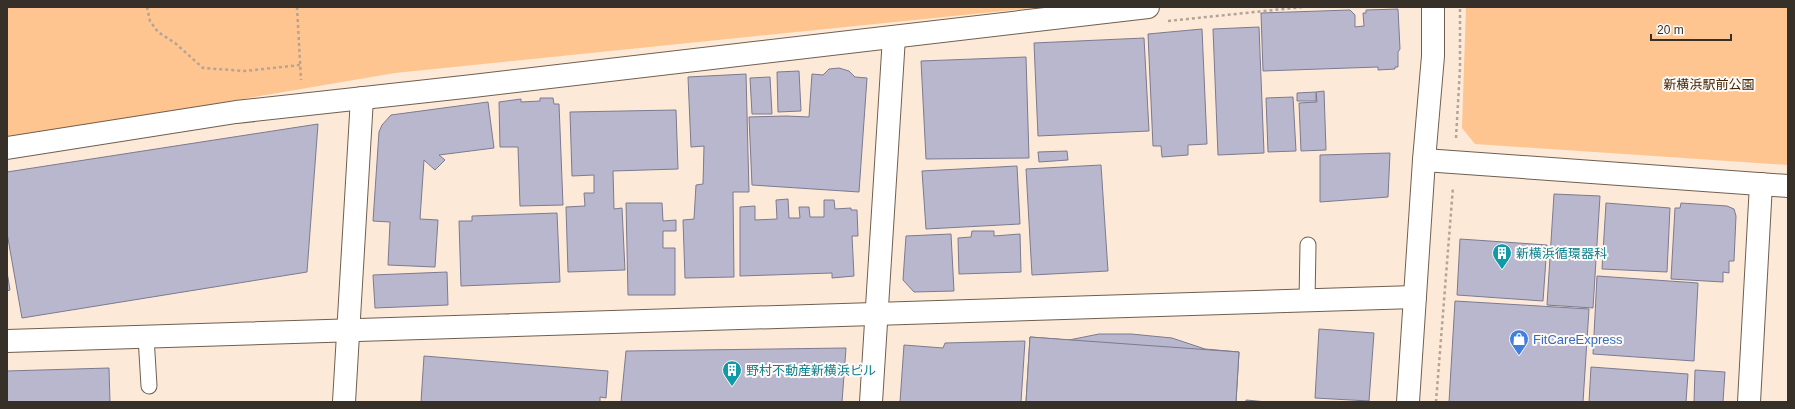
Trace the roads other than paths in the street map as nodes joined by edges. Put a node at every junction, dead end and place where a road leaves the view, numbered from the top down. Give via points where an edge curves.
1 (1433, 7) edge
2 (1154, 14) edge
3 (894, 36) junction
4 (362, 98) junction
5 (7, 148) edge
6 (1424, 160) junction
7 (1761, 184) junction
8 (1788, 186) edge
9 (1308, 245) dead end
10 (1415, 297) junction
11 (1307, 301) junction
12 (876, 315) junction
13 (348, 331) junction
14 (146, 337) junction
15 (7, 341) edge
16 (149, 386) dead end
17 (344, 402) edge
18 (871, 402) edge
19 (1408, 402) edge
20 (1749, 402) edge

1 - 6 street via 1433,56
2 - 3 street
3 - 4 street
3 - 12 street
4 - 5 street via 236,112
4 - 13 street
6 - 7 street
6 - 10 street
7 - 8 street
7 - 20 street
9 - 11 lane
10 - 11 street
10 - 19 street
11 - 12 street
12 - 13 street
12 - 18 street
13 - 14 street
13 - 17 street
14 - 15 street
14 - 16 lane

